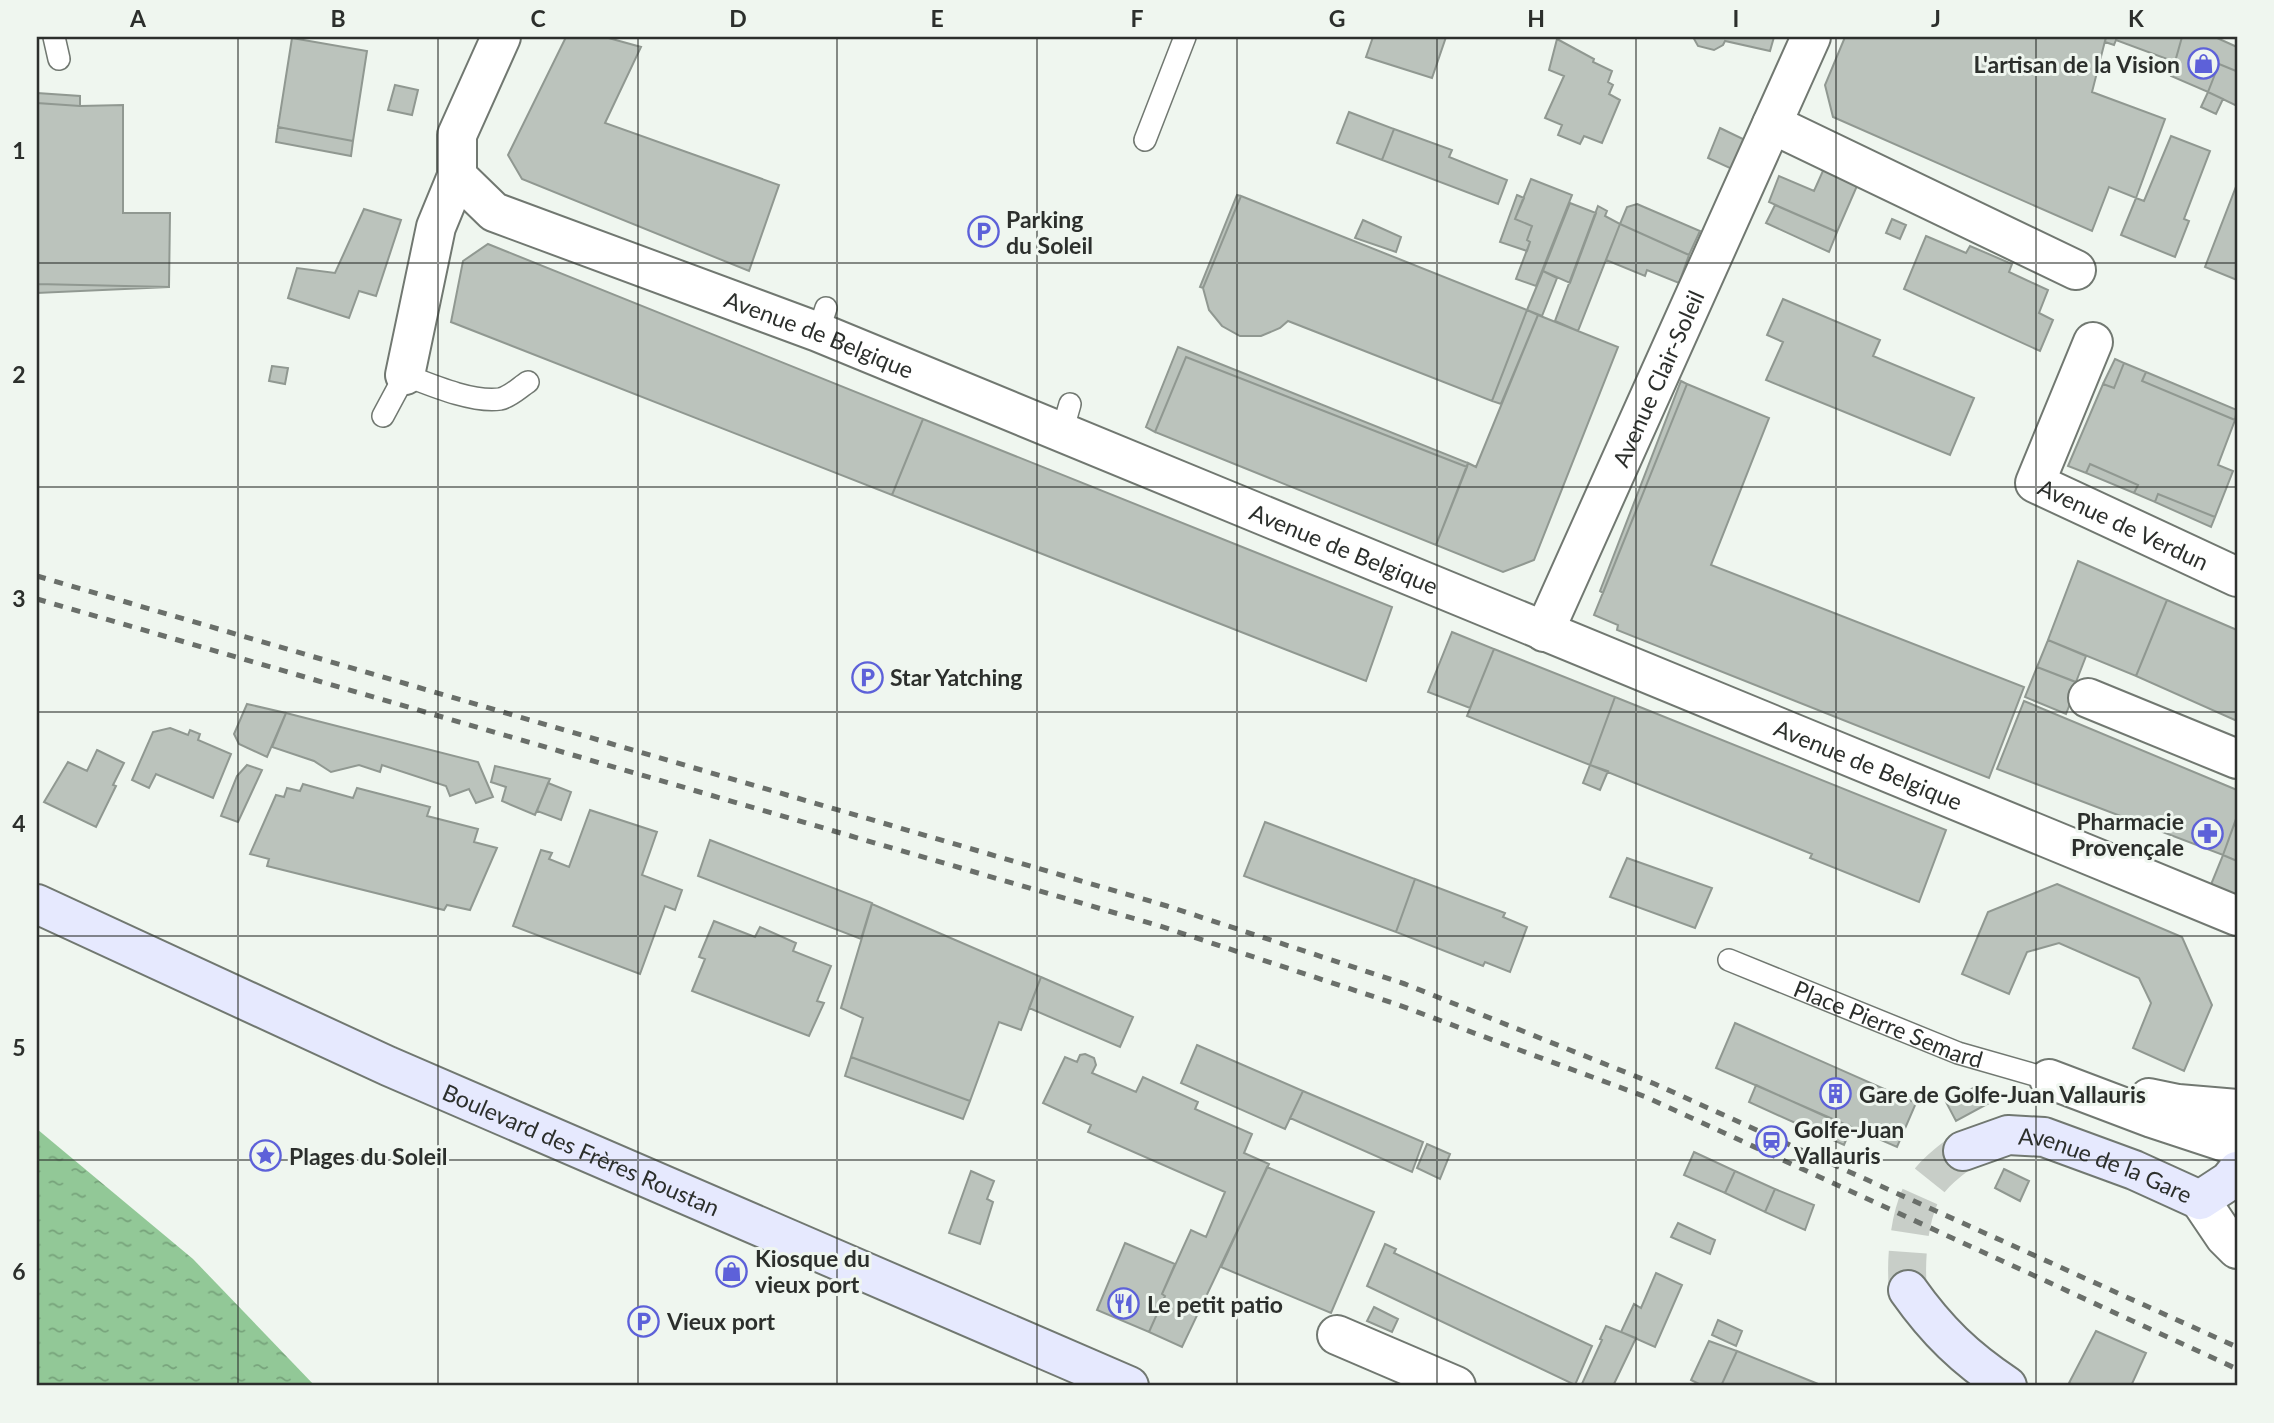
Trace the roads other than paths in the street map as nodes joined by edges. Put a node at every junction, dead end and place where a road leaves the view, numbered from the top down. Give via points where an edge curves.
1 (54, 37) edge
2 (500, 37) edge
3 (1185, 37) edge
4 (1811, 37) edge
5 (59, 59) dead end
6 (1772, 124) junction
7 (1145, 140) dead end
8 (457, 176) junction
9 (2076, 270) dead end
10 (2093, 342) dead end
11 (405, 375) junction
12 (528, 382) dead end
13 (383, 416) dead end
14 (2237, 577) edge
15 (1544, 632) junction
16 (2088, 698) dead end
17 (2237, 759) edge
18 (37, 904) edge
19 (2237, 916) edge
20 (1729, 960) dead end
21 (2049, 1079) junction
22 (2237, 1109) edge
23 (2237, 1146) edge
24 (1963, 1151) tunnel mouth
25 (2237, 1171) edge
26 (2200, 1200) junction
27 (2237, 1249) edge
28 (1908, 1290) tunnel mouth
29 (1337, 1335) dead end
30 (1129, 1386) edge
31 (1456, 1386) edge
32 (2007, 1386) edge

1 - 5 lane
2 - 8 street via 457,135
3 - 7 lane
4 - 6 street, Avenue Clair-Soleil
6 - 9 street
6 - 15 street, Avenue Clair-Soleil
8 - 11 street via 436,227
8 - 15 street, Avenue de Belgique via 494,212 822,320 1066,418
10 - 14 street, Avenue de Verdun via 2035,483
11 - 12 lane via 485,399 503,399
11 - 13 lane
15 - 19 street, Avenue de Belgique
16 - 17 street
18 - 30 main road, Boulevard des Frères Roustan via 388,1066
20 - 21 lane, Place Pierre Semard via 1958,1052
21 - 22 street, Place Pierre Semard via 2178,1104
21 - 23 street, Place Pierre Semard
24 - 26 main road, Avenue de la Gare via 2008,1135 2044,1137
25 - 26 main road, Avenue de la Gare
26 - 27 street
28 - 32 main road via 1932,1324
29 - 31 street

